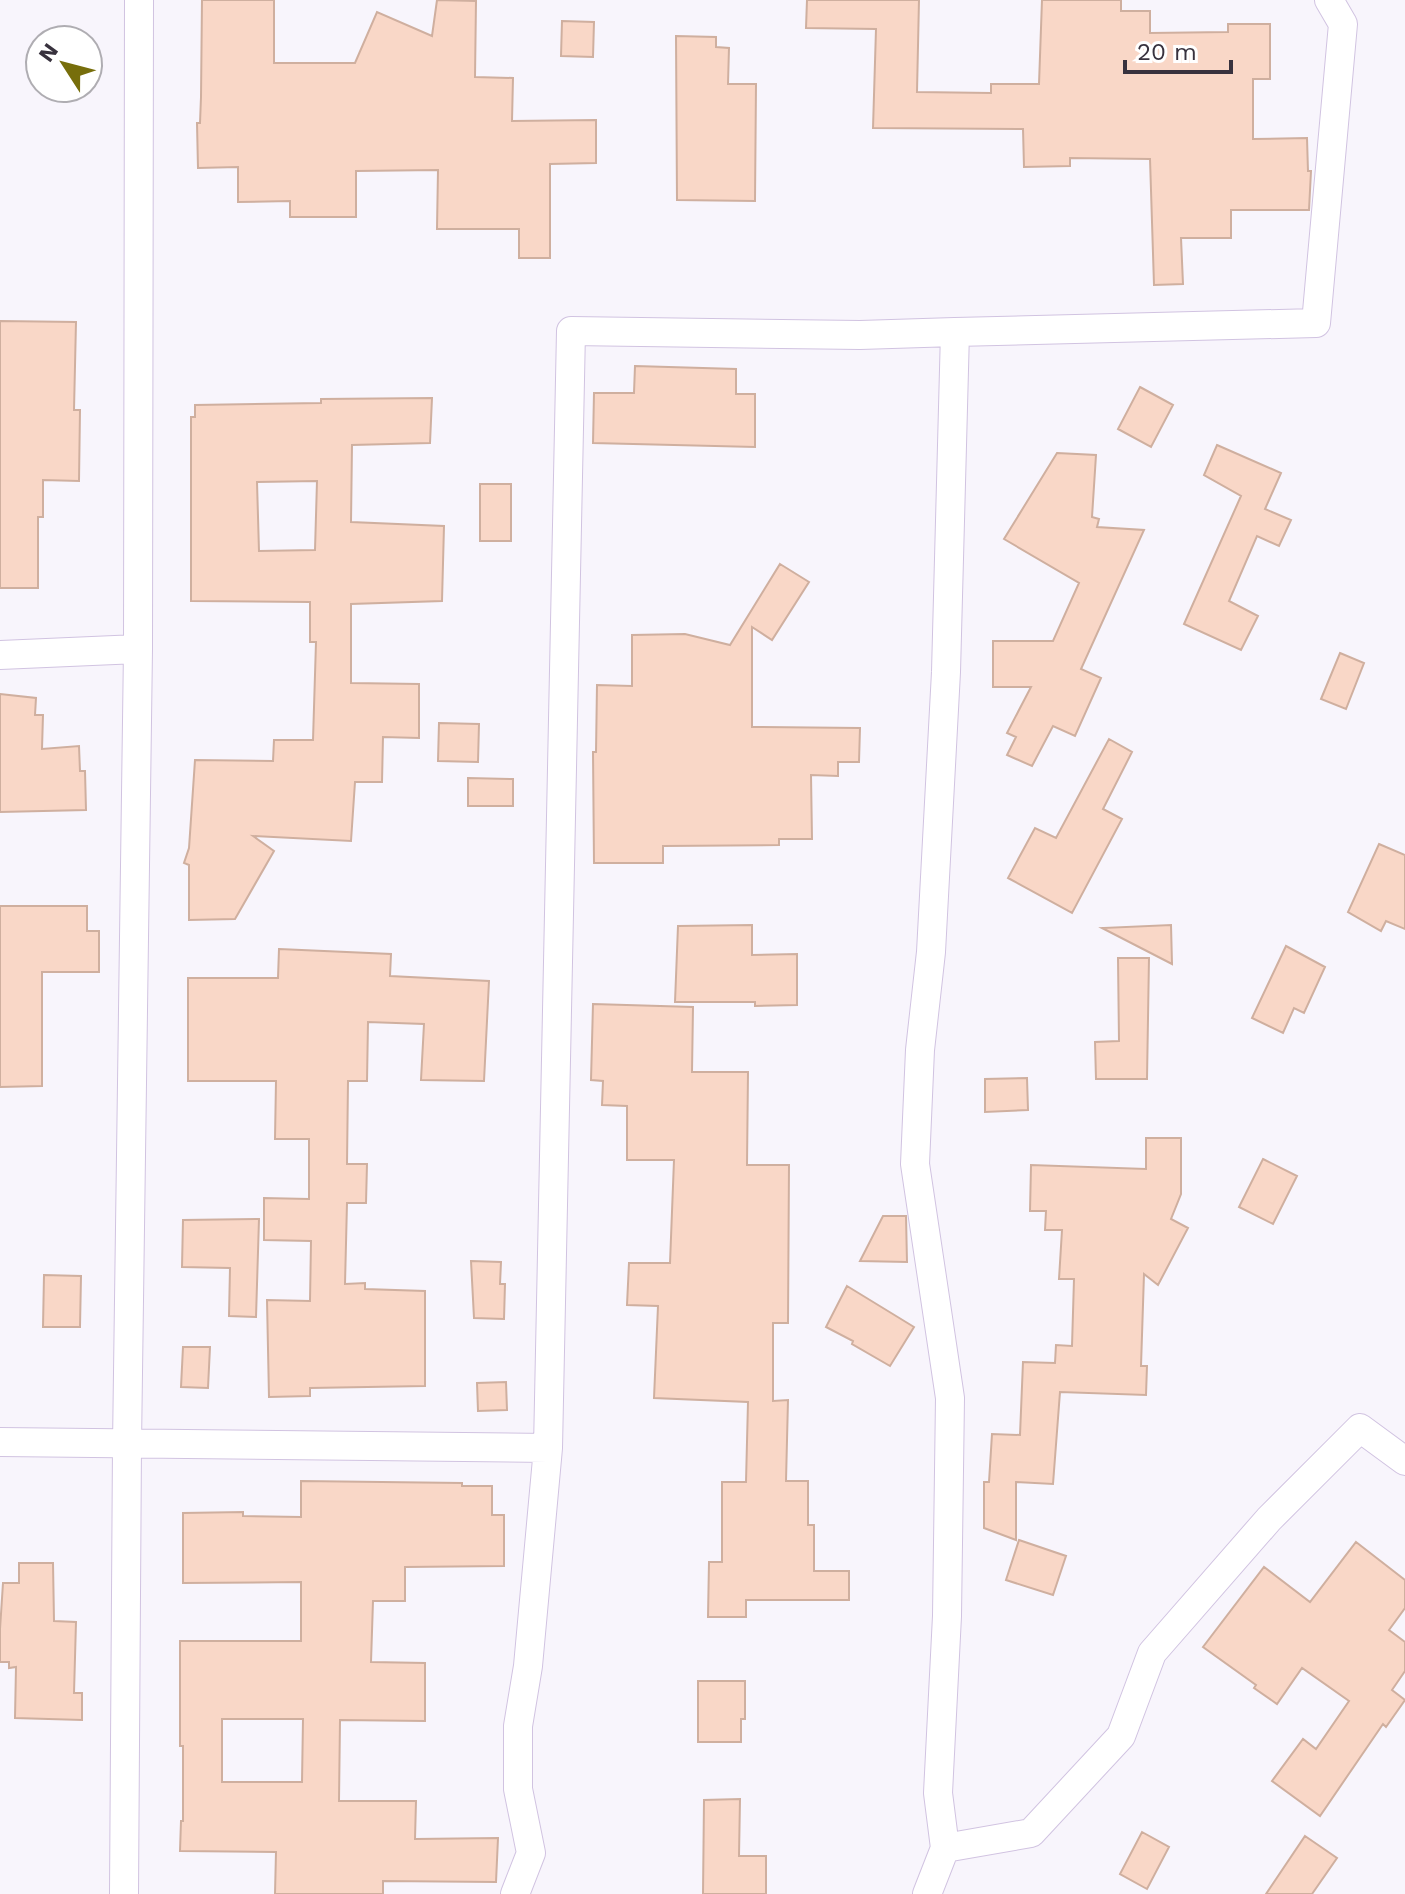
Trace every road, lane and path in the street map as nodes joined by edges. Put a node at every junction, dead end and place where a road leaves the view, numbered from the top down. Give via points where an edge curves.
1 (139, 0) edge
2 (1329, 0) edge
3 (955, 332) junction
4 (138, 649) junction
5 (0, 655) edge
6 (0, 1442) edge
7 (127, 1445) junction
8 (548, 1448) junction
9 (1405, 1461) edge
10 (945, 1848) junction
11 (124, 1894) edge
12 (515, 1894) edge
13 (927, 1894) edge

1 - 4 street
2 - 3 street via 1343,24 1316,323
3 - 8 street via 571,331
3 - 10 street via 946,672 915,1164 950,1398 938,1793
4 - 5 street
4 - 7 street
6 - 7 street
7 - 8 street
7 - 11 street
8 - 12 street via 518,1726 518,1789 531,1853
9 - 10 street via 1360,1428 1269,1519 1152,1653 1121,1736 1031,1833
10 - 13 street

